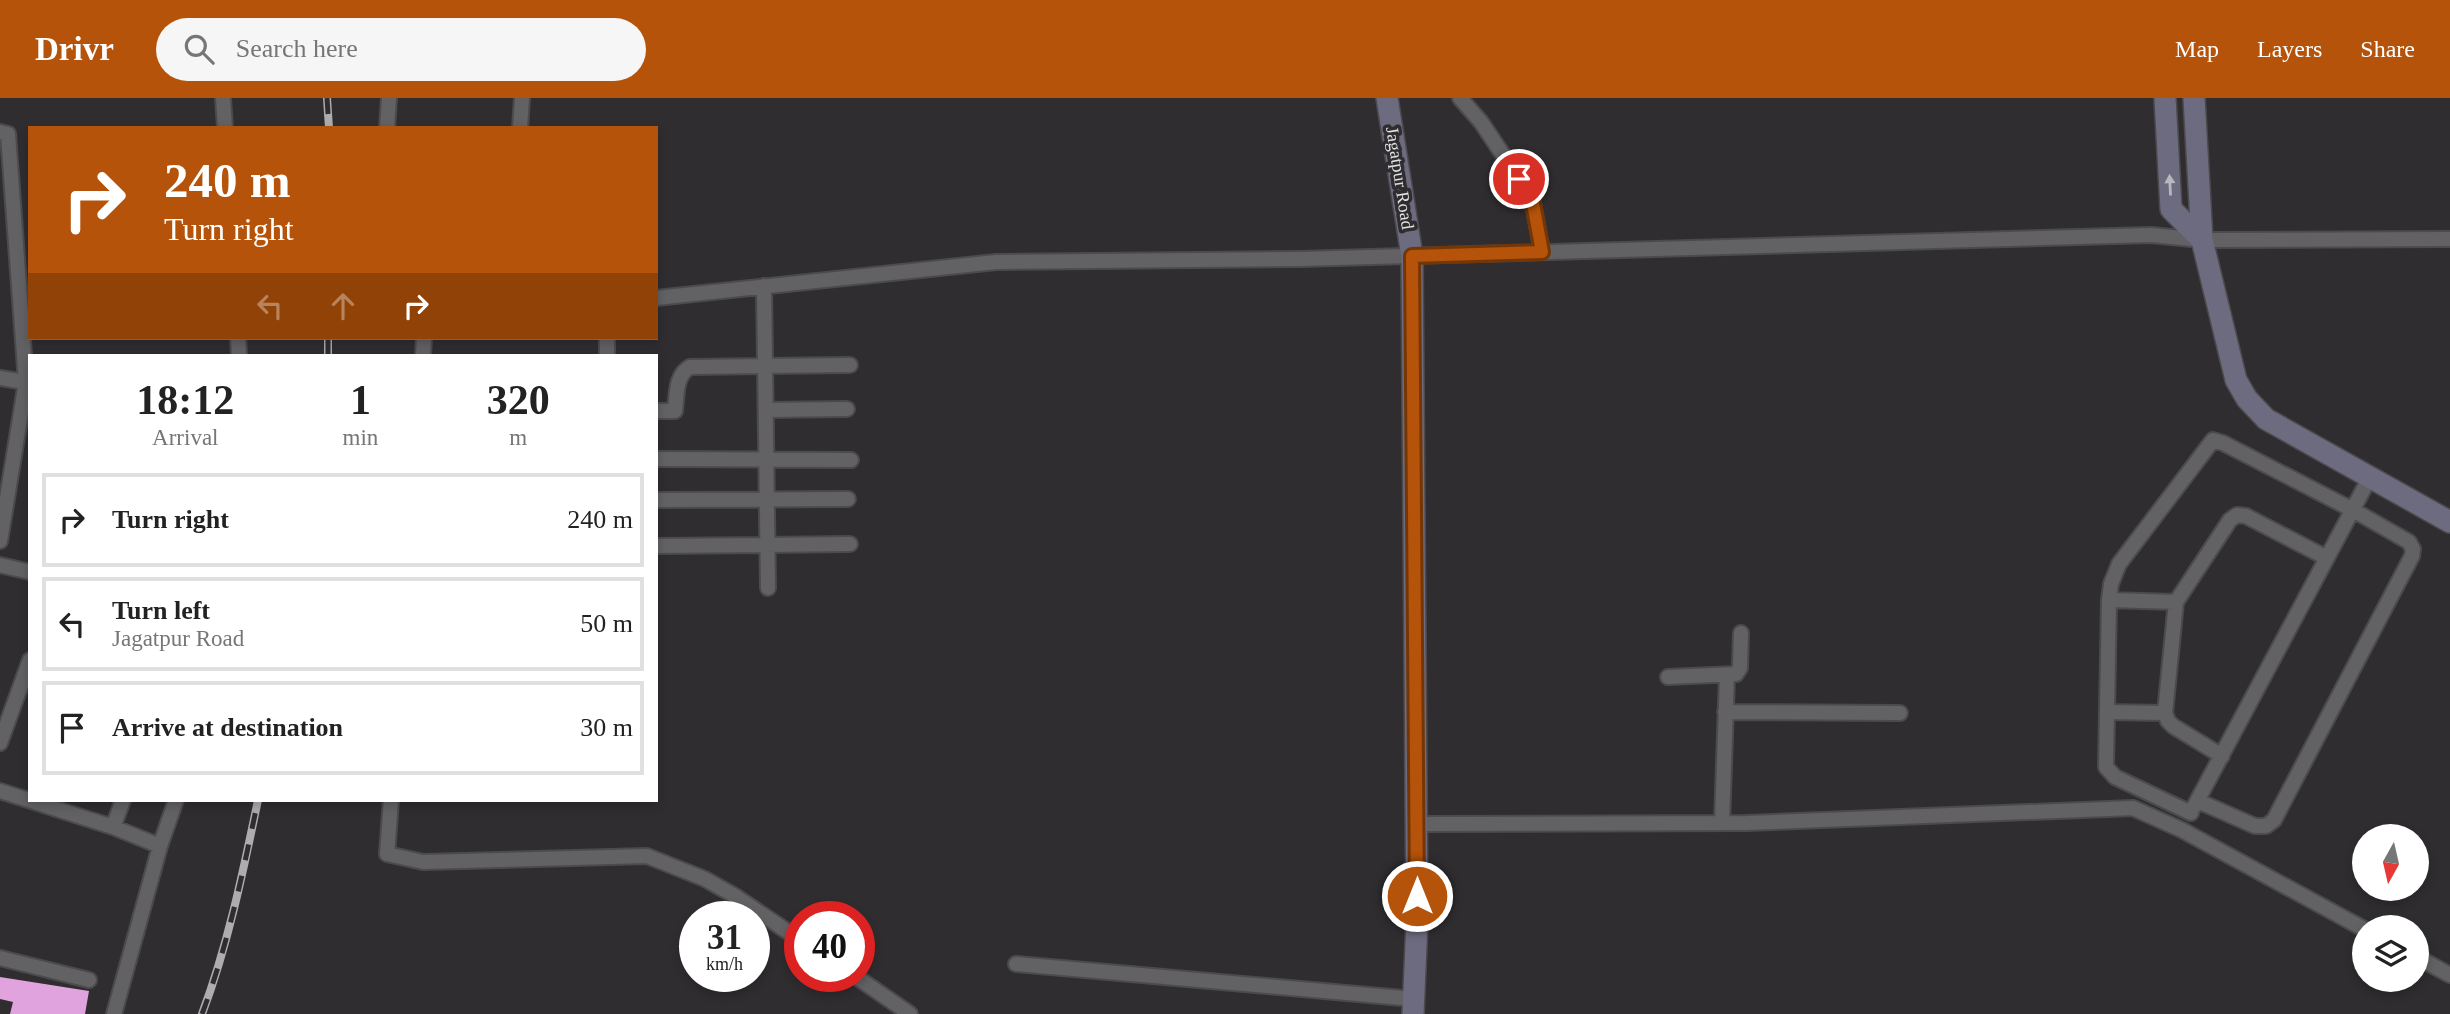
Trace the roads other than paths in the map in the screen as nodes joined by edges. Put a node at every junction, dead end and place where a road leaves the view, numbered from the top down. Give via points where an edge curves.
1 (223, 98) edge
2 (389, 98) edge
3 (522, 98) edge
4 (1387, 98) edge
5 (1460, 98) edge
6 (2165, 98) edge
7 (2194, 98) edge
8 (225, 126) edge
9 (387, 126) edge
10 (520, 126) edge
11 (0, 132) edge
12 (2450, 239) edge
13 (2202, 240) junction
14 (1542, 252) junction
15 (1412, 256) junction
16 (764, 286) junction
17 (658, 298) edge
18 (850, 365) dead end
19 (764, 366) junction
20 (0, 378) edge
21 (28, 382) edge
22 (847, 409) dead end
23 (658, 411) edge
24 (766, 411) junction
25 (658, 459) edge
26 (851, 460) dead end
27 (766, 461) junction
28 (2369, 479) junction
29 (848, 499) dead end
30 (658, 500) edge
31 (767, 500) junction
32 (2353, 509) junction
33 (2450, 522) edge
34 (0, 541) edge
35 (850, 544) dead end
36 (658, 545) edge
37 (768, 545) junction
38 (2327, 558) junction
39 (0, 565) edge
40 (28, 572) edge
41 (768, 588) dead end
42 (2109, 600) junction
43 (2176, 602) junction
44 (1741, 633) dead end
45 (28, 666) edge
46 (1727, 675) junction
47 (1668, 677) dead end
48 (1725, 712) junction
49 (2107, 712) junction
50 (1900, 713) dead end
51 (2165, 713) junction
52 (0, 743) edge
53 (2221, 756) junction
54 (0, 791) edge
55 (28, 800) edge
56 (35, 802) edge
57 (122, 802) edge
58 (175, 802) edge
59 (391, 802) edge
60 (2194, 807) junction
61 (1722, 823) junction
62 (1417, 824) junction
63 (113, 827) junction
64 (2182, 830) junction
65 (160, 846) junction
66 (2352, 922) edge
67 (784, 929) edge
68 (0, 958) edge
69 (1016, 964) dead end
70 (2429, 964) edge
71 (2450, 975) edge
72 (89, 980) dead end
73 (875, 990) edge
74 (1413, 1006) edge
75 (114, 1014) edge
76 (910, 1014) edge

1 - 8 street
2 - 9 street
3 - 10 street
4 - 15 street, Jagatpur Road
5 - 14 street via 1532,198
13 -> 6 street via 2171,209
7 - 13 street
11 - 21 street via 8,134
12 - 13 street
13 - 14 street via 2151,235
13 - 28 street via 2236,380 2247,400 2266,419
14 - 15 street
15 - 16 street via 996,262
15 - 62 street, Jagatpur Road
16 - 17 street
16 - 19 street
18 - 19 street
19 - 23 street via 690,367 682,371 675,411
19 - 24 street
20 - 21 street
21 - 34 street
22 - 24 street
24 - 27 street
25 - 27 street
26 - 27 street
27 - 31 street
28 - 32 street
28 - 33 street
29 - 31 street
30 - 31 street
31 - 37 street
32 - 38 street
32 - 42 street via 2213,440 2119,564
32 - 60 street via 2409,542 2412,556 2274,820 2255,827
35 - 37 street
36 - 37 street
37 - 41 street
38 - 43 street via 2237,515
38 - 53 street
39 - 40 street
42 - 43 street
42 - 49 street
43 - 51 street
44 - 46 street via 1740,668
45 - 52 street
46 - 47 street
46 - 48 street
48 - 50 street
48 - 61 street
49 - 51 street
49 - 60 street via 2109,773
51 - 53 street via 2174,726
53 - 60 street
54 - 55 street
56 - 63 street
57 - 63 street
58 - 65 street
59 - 67 street via 387,854 423,862 647,856 705,879
60 - 64 street
61 - 62 street
61 - 64 street via 2133,808
62 - 74 street, Jagatpur Road
63 - 65 street
64 - 66 street
65 - 75 street
68 - 72 street
69 - 74 street
70 - 71 street
73 - 76 street

